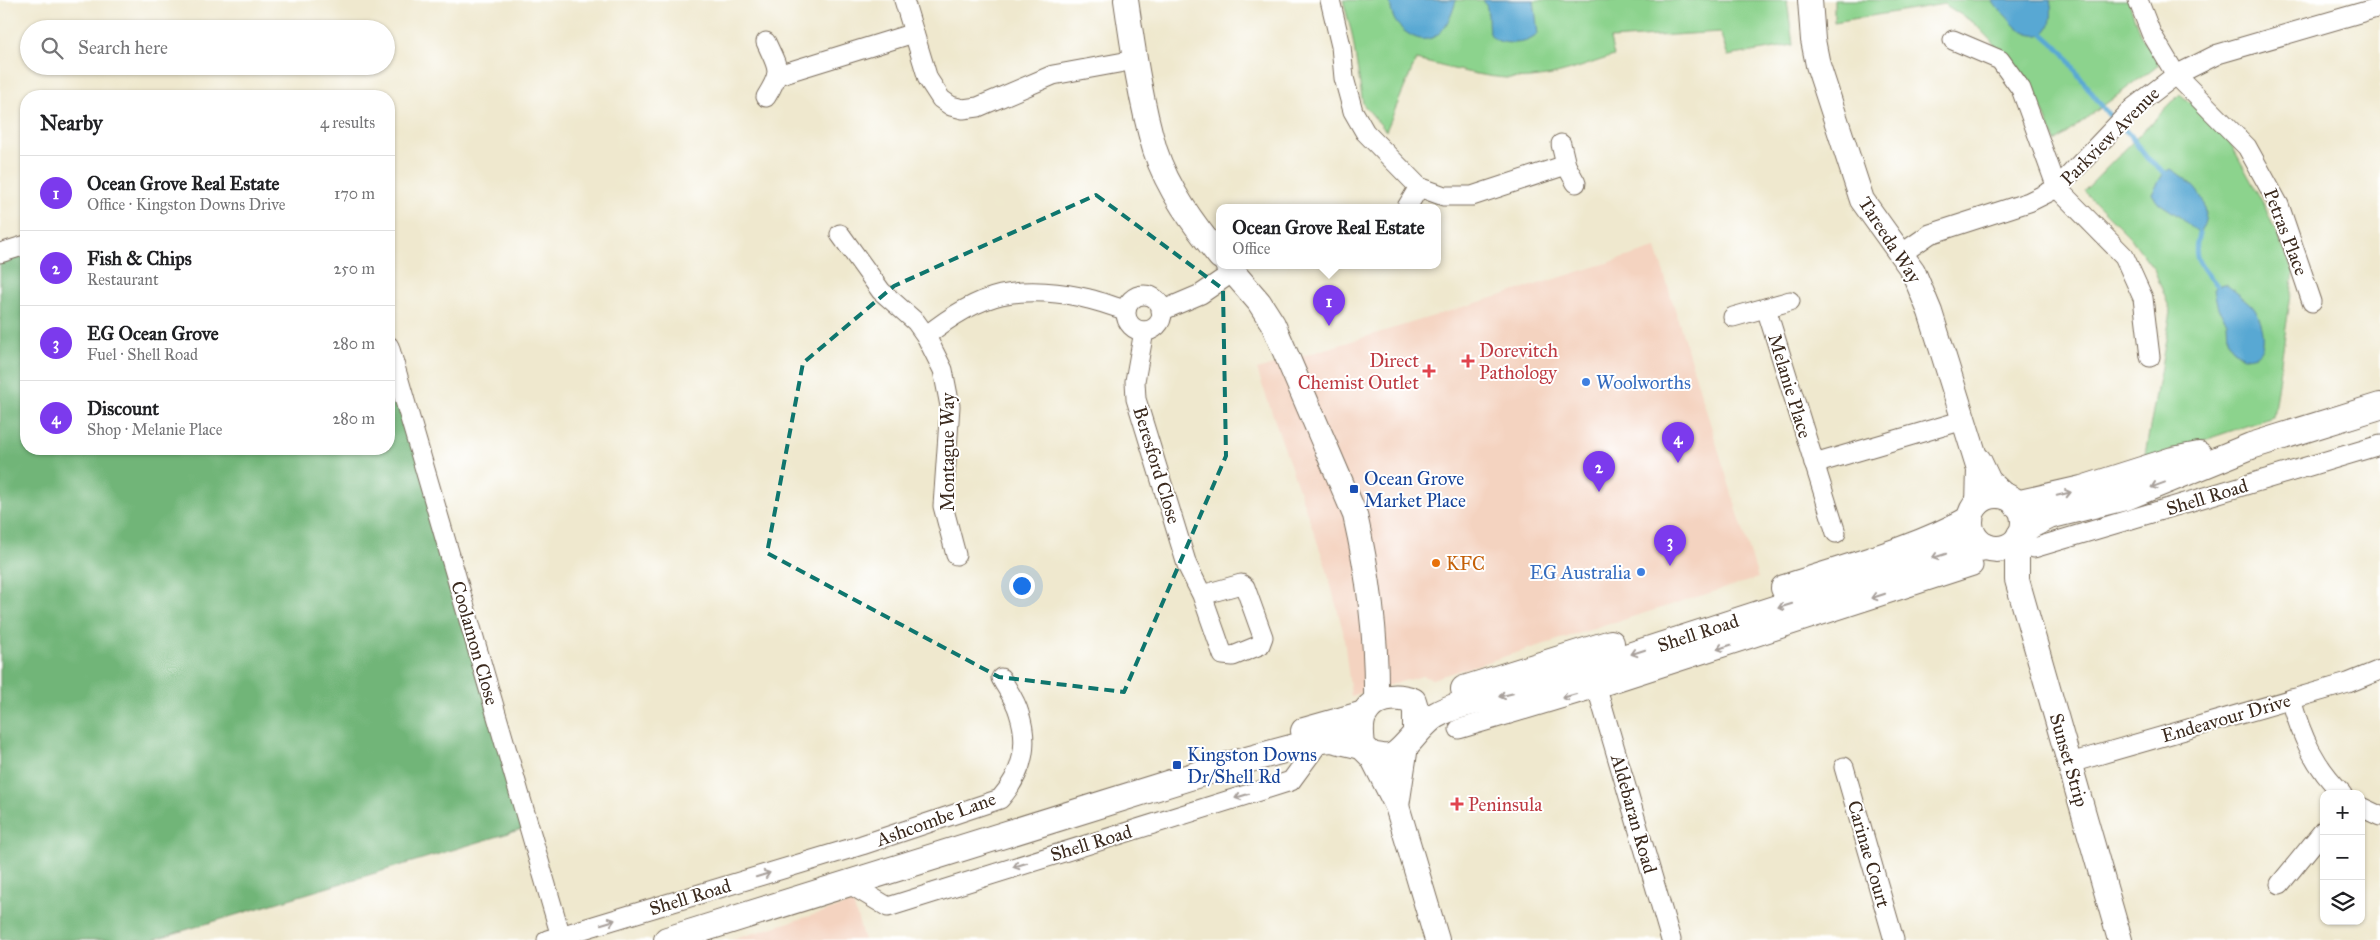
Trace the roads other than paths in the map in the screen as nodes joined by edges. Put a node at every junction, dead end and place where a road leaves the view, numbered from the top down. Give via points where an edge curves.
1 (904, 0) edge
2 (1126, 0) edge
3 (1330, 0) edge
4 (1810, 0) edge
5 (2138, 0) edge
6 (2380, 7) edge
7 (914, 32) junction
8 (1954, 40) dead end
9 (766, 42) dead end
10 (1136, 60) junction
11 (778, 75) junction
12 (2176, 75) junction
13 (766, 97) dead end
14 (1561, 144) dead end
15 (1566, 165) junction
16 (1576, 183) dead end
17 (1419, 187) junction
18 (2057, 188) junction
19 (1409, 204) edge
20 (840, 234) dead end
21 (20, 247) edge
22 (1216, 251) edge
23 (0, 253) edge
24 (1901, 254) junction
25 (1223, 269) edge
26 (1231, 269) edge
27 (1790, 301) dead end
28 (2312, 302) dead end
29 (1766, 308) junction
30 (1126, 310) junction
31 (1162, 311) junction
32 (1733, 318) dead end
33 (1144, 331) junction
34 (926, 336) junction
35 (2150, 357) dead end
36 (395, 367) edge
37 (2380, 406) edge
38 (1964, 420) junction
39 (2380, 445) edge
40 (2251, 446) junction
41 (1974, 450) junction
42 (1814, 464) junction
43 (2011, 501) junction
44 (1974, 511) junction
45 (1836, 533) dead end
46 (2005, 548) junction
47 (956, 555) dead end
48 (1202, 595) dead end
49 (1748, 608) junction
50 (1375, 650) junction
51 (2380, 670) edge
52 (1001, 678) dead end
53 (1597, 688) junction
54 (1408, 699) junction
55 (2292, 700) junction
56 (1370, 708) junction
57 (1459, 728) dead end
58 (1411, 739) junction
59 (1321, 740) junction
60 (1366, 751) junction
61 (2070, 763) junction
62 (1228, 765) junction
63 (1844, 767) dead end
64 (2338, 790) edge
65 (1397, 806) junction
66 (2365, 809) edge
67 (2380, 816) edge
68 (2320, 835) edge
69 (862, 845) junction
70 (859, 879) junction
71 (2280, 884) dead end
72 (557, 939) edge
73 (668, 940) edge
74 (1436, 940) edge
75 (1671, 940) edge
76 (1894, 940) edge
77 (2120, 940) edge

1 - 7 street
2 - 10 street
3 - 17 street via 1353,111 1365,132
4 - 24 street, Tareeda Way via 1818,65 1855,181 1868,209
5 - 12 street, Petras Place via 2151,33
6 - 12 street, Parkview Avenue via 2218,54
7 - 10 street via 933,90 951,106 962,109 990,103 1053,75
7 - 11 street
8 - 18 street via 2000,60 2021,89
9 - 11 street
10 - 22 street via 1155,150 1194,225
11 - 13 street
12 - 18 street, Parkview Avenue via 2134,107
12 - 28 street, Petras Place via 2247,146 2279,205
14 - 15 street
15 - 16 street
15 - 17 street via 1472,196 1444,196
17 - 19 street
18 - 24 street, Parkview Avenue via 2020,205 1930,234
18 - 35 street via 2124,256 2143,298
20 - 34 street, Montague Way via 881,291 916,322
21 - 23 street
24 - 38 street, Tareeda Way via 1922,290
25 - 31 street via 1201,294
26 - 50 street via 1259,302 1272,324 1355,515 1362,545
27 - 29 street, Melanie Place
29 - 32 street, Melanie Place
29 - 42 street, Melanie Place
30 - 31 street via 1136,297 1142,296 1154,299
30 - 33 street via 1131,326
30 - 34 street via 1068,295 1002,295 941,324
31 - 33 street via 1158,324
33 - 48 street, Beresford Close via 1135,381 1136,398 1188,565
34 - 47 street, Montague Way via 938,358 948,389 950,406 943,506
36 - 72 street, Coolamon Close
37 - 40 main road, Shell Road
38 - 41 street, Tareeda Way
38 - 42 street
39 - 46 street, Shell Road
43 -> 40 main road, Shell Road via 2082,489 2173,460
40 -> 46 main road, Shell Road via 2126,497 2049,516 2029,526
41 - 43 street, Tareeda Way via 1989,481
41 - 44 street, Tareeda Way via 1979,469
42 - 45 street, Melanie Place
43 - 44 main road via 1992,496
43 - 46 main road via 2023,517 2024,526
44 - 46 main road via 1972,534 1979,543
44 - 49 main road, Shell Road via 1950,530
46 -> 49 main road, Shell Road via 1947,553 1889,574
46 -> 53 street, Shell Road via 1924,582
46 - 61 street, Sunset Strip
49 - 54 main road, Shell Road via 1422,702
49 -> 58 main road, Shell Road via 1515,693 1452,707 1434,716
50 - 54 street
50 - 56 street
51 - 55 street, Endeavour Drive
52 - 69 street, Ashcombe Lane via 1020,713 1024,742 1021,766 1014,784 1000,799
53 -> 57 street, Shell Road
53 - 75 street, Aldebaran Road
54 - 56 main road via 1390,697
54 - 58 main road via 1416,711
55 - 61 street, Endeavour Drive
55 - 64 street via 2310,753
56 - 60 main road via 1360,730
56 - 62 main road, Shell Road via 1302,731
58 - 60 main road via 1390,757
58 - 65 street
59 - 60 main road, Shell Road via 1332,739
59 - 62 main road, Shell Road
59 -> 70 street, Shell Road via 1291,781 888,907
60 - 65 street
61 - 77 street, Sunset Strip
62 - 70 main road, Shell Road
63 - 76 street, Carinae Court
65 - 74 street
66 - 67 street
68 - 71 street
69 - 70 street
72 -> 69 street, Shell Road
70 - 73 main road, Shell Road

